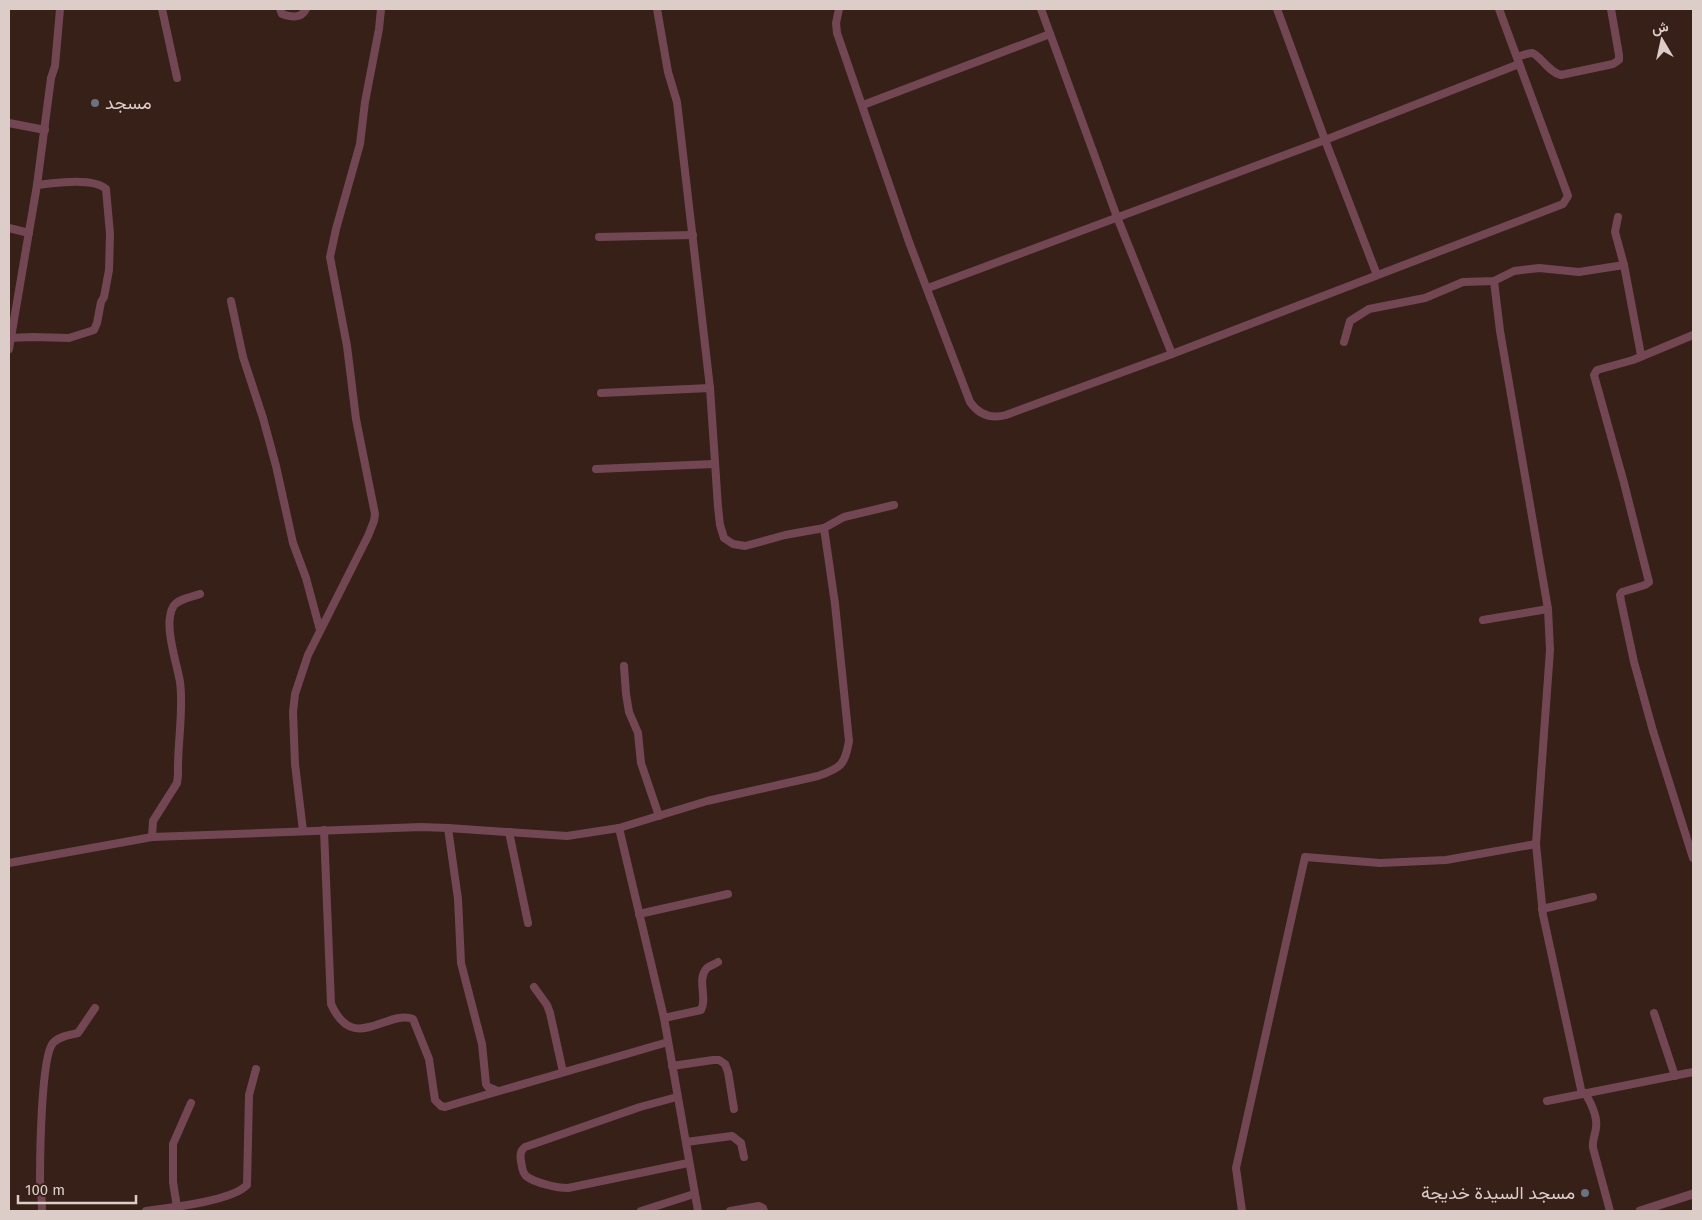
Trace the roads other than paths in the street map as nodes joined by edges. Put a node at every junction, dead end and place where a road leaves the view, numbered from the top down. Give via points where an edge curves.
1 (60, 9) edge
2 (162, 9) edge
3 (280, 9) edge
4 (306, 9) edge
5 (381, 9) edge
6 (657, 9) edge
7 (839, 9) edge
8 (1041, 9) edge
9 (1277, 9) edge
10 (1499, 9) edge
11 (1611, 9) edge
12 (1050, 34) junction
13 (1518, 61) junction
14 (178, 78) dead end
15 (863, 105) junction
16 (9, 123) edge
17 (45, 130) junction
18 (1325, 140) junction
19 (37, 185) junction
20 (1117, 217) junction
21 (1618, 217) dead end
22 (9, 228) edge
23 (29, 233) junction
24 (693, 235) junction
25 (599, 237) dead end
26 (1624, 265) junction
27 (1377, 275) junction
28 (1494, 281) junction
29 (928, 288) junction
30 (231, 301) dead end
31 (1693, 335) edge
32 (10, 338) edge
33 (1344, 342) dead end
34 (9, 349) edge
35 (1172, 354) junction
36 (1641, 355) junction
37 (710, 388) junction
38 (601, 393) dead end
39 (714, 464) junction
40 (596, 469) dead end
41 (894, 505) dead end
42 (824, 528) junction
43 (200, 594) dead end
44 (1548, 609) junction
45 (1483, 620) dead end
46 (320, 630) junction
47 (624, 666) dead end
48 (659, 816) junction
49 (448, 828) junction
50 (619, 828) junction
51 (324, 830) junction
52 (303, 831) junction
53 (509, 832) junction
54 (152, 837) junction
55 (1536, 844) junction
56 (1693, 858) edge
57 (9, 863) edge
58 (728, 894) dead end
59 (1593, 896) dead end
60 (1542, 909) junction
61 (639, 914) junction
62 (528, 922) dead end
63 (718, 962) dead end
64 (534, 987) dead end
65 (95, 1008) dead end
66 (1654, 1013) dead end
67 (664, 1018) junction
68 (668, 1042) junction
69 (672, 1066) junction
70 (256, 1069) dead end
71 (563, 1072) junction
72 (1693, 1072) edge
73 (1674, 1076) junction
74 (498, 1091) junction
75 (1584, 1094) junction
76 (677, 1097) junction
77 (1547, 1101) dead end
78 (191, 1104) dead end
79 (734, 1109) dead end
80 (686, 1142) junction
81 (744, 1157) dead end
82 (688, 1163) junction
83 (694, 1194) junction
84 (1693, 1194) edge
85 (177, 1207) junction
86 (42, 1211) edge
87 (146, 1211) edge
88 (641, 1211) edge
89 (698, 1211) edge
90 (730, 1211) edge
91 (764, 1211) edge
92 (1242, 1211) edge
93 (1610, 1211) edge
94 (1640, 1211) edge

1 - 17 street
2 - 14 street
3 - 4 street via 282,14 298,17
5 - 46 street via 360,144 330,257 375,514
6 - 24 street via 677,102
7 - 15 street via 837,33
8 - 12 street
9 - 18 street
10 - 13 street
11 - 13 street via 1619,55 1619,60 1613,64 1560,75 1532,53
12 - 15 street
12 - 20 street
13 - 18 street
13 - 27 street via 1567,200
15 - 29 street
16 - 17 street
17 - 19 street
18 - 20 street
18 - 27 street
19 - 23 street
19 - 32 street via 72,182 106,189 110,234 108,280 94,330 69,338
20 - 29 street
20 - 35 street
21 - 26 street via 1615,232
22 - 23 street
23 - 32 street
24 - 25 street
24 - 37 street
26 - 28 street via 1579,272 1539,268 1514,271
26 - 36 street
27 - 35 street
28 - 33 street via 1463,282 1425,298 1369,309 1350,321
28 - 44 street
29 - 35 street via 970,402 986,416 1000,417
30 - 46 street via 243,357 276,466 293,544
31 - 36 street
32 - 34 street
36 - 56 street via 1597,370 1594,376 1649,582 1622,592 1621,601 1653,731
37 - 38 street
37 - 39 street
39 - 40 street
39 - 42 street via 720,525 724,538 733,544 745,546
41 - 42 street via 844,517
42 - 48 street via 849,740 846,758 836,770 818,776 706,801
43 - 54 street via 176,602 170,617 181,683 178,775 177,783 153,820
44 - 45 street
44 - 55 street via 1550,650
46 - 52 street via 295,694 293,712 294,764
47 - 48 street via 629,712 638,733 641,763
48 - 50 street
49 - 51 street
49 - 53 street
49 - 74 street via 458,899 461,963 482,1044 486,1084
50 - 53 street via 567,836
50 - 61 street
51 - 52 street
51 - 74 street via 331,1004 335,1012 350,1027 368,1028 398,1018 414,1019 429,1059 435,1100 441,1106
52 - 54 street
53 - 62 street
54 - 57 street
55 - 60 street
55 - 92 street via 1446,860 1380,863 1305,857 1236,1168
58 - 61 street
59 - 60 street
60 - 75 street
61 - 67 street
63 - 67 street via 706,969 703,975 704,1004 700,1010
64 - 71 street via 550,1013
65 - 86 street via 78,1033 61,1037 49,1049 41,1136
66 - 73 street
67 - 68 street
68 - 69 street
68 - 71 street
69 - 76 street
69 - 79 street via 713,1060 725,1064
70 - 85 street via 249,1095 247,1185 242,1191 220,1198
71 - 74 street
72 - 73 street
73 - 75 street
75 - 77 street
75 - 93 street via 1595,1116 1593,1148
76 - 80 street
76 - 82 street via 525,1147 521,1150 522,1170 527,1177 568,1188
78 - 85 street via 173,1144
80 - 81 street via 732,1136 741,1143
80 - 82 street
82 - 83 street
83 - 88 street
83 - 89 street
84 - 94 street
85 - 87 street
90 - 91 street via 759,1206

